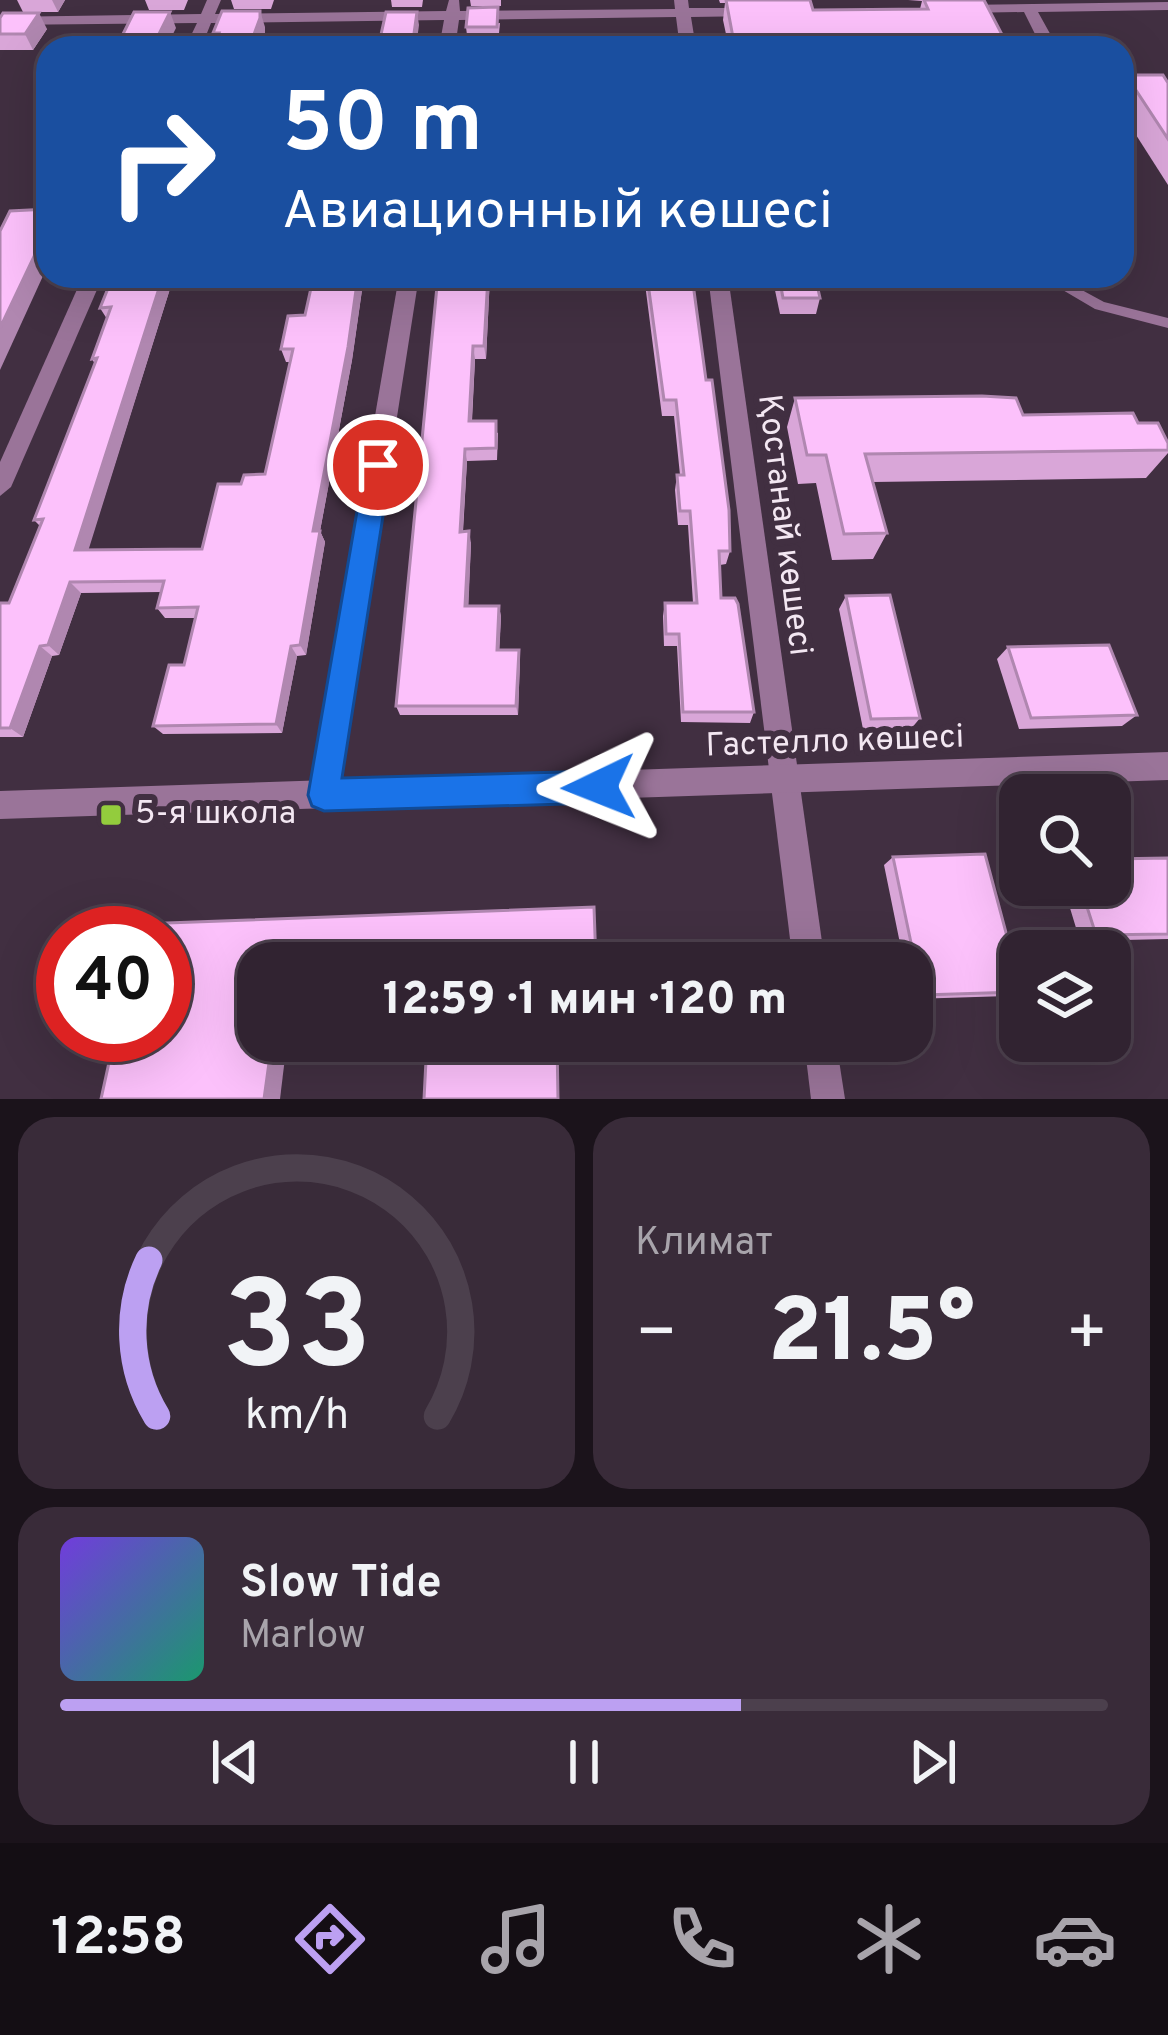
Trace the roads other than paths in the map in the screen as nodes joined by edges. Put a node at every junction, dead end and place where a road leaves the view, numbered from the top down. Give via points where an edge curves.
1 (214, 0) edge
2 (1025, 4) edge
3 (682, 6) edge
4 (1168, 6) edge
5 (453, 7) edge
6 (937, 9) edge
7 (776, 12) edge
8 (206, 18) junction
9 (0, 20) edge
10 (198, 36) edge
11 (686, 36) edge
12 (1044, 36) edge
13 (88, 288) edge
14 (407, 288) edge
15 (720, 288) edge
16 (1068, 288) edge
17 (1168, 323) edge
18 (0, 487) edge
19 (1168, 766) edge
20 (783, 782) junction
21 (324, 795) junction
22 (0, 805) edge
23 (806, 942) edge
24 (823, 1062) edge
25 (828, 1099) edge

1 - 8 street
2 - 4 street
2 - 6 street
2 - 12 street
3 - 5 street
3 - 7 street
3 - 11 street
5 - 8 street
8 - 9 street
8 - 10 street
13 - 18 street
14 - 21 street
15 - 20 street, Қостанай көшесі
16 - 17 lane via 1100,306
19 - 20 street, Гастелло көшесі
20 - 21 street, Гастелло көшесі
20 - 23 street, Қостанай көшесі
21 - 22 street, Гастелло көшесі
24 - 25 street

